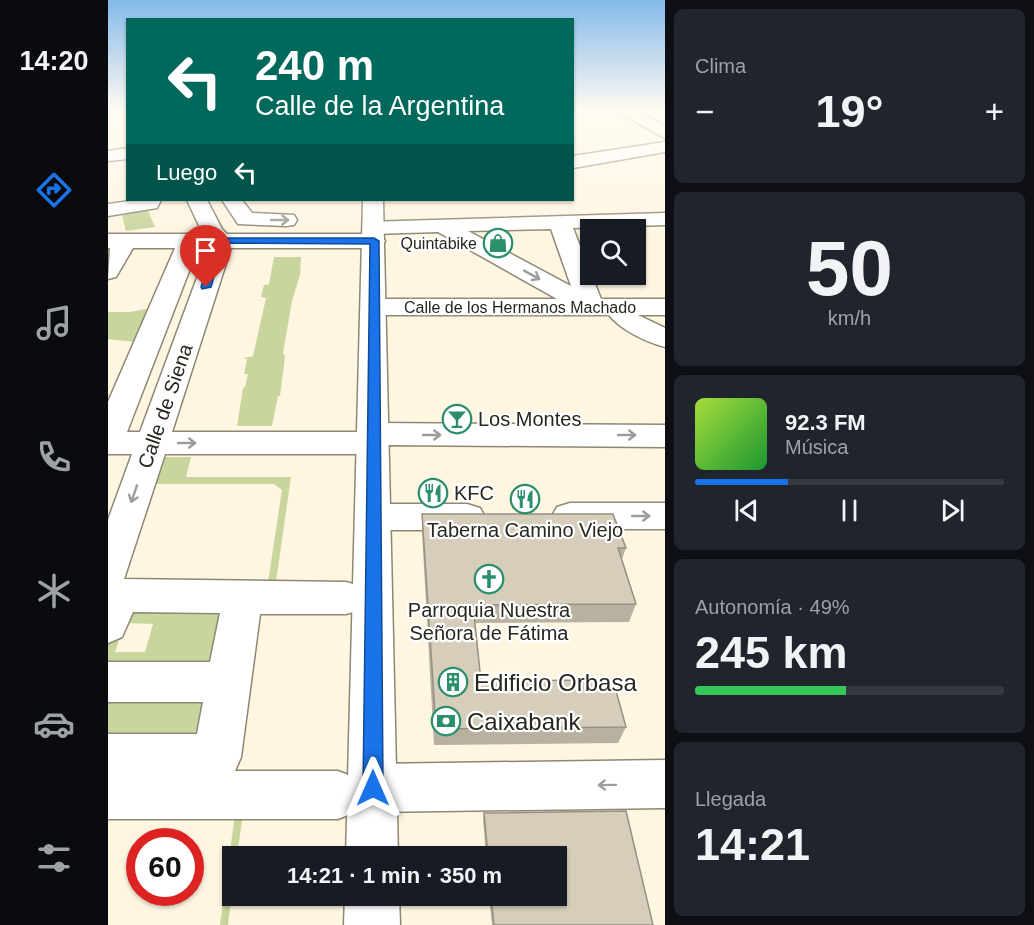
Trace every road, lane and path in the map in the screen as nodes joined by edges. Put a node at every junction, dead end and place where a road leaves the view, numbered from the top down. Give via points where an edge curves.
1 (633, 152) edge
2 (126, 153) edge
3 (108, 156) edge
4 (574, 162) edge
5 (151, 201) edge
6 (197, 201) edge
7 (233, 201) edge
8 (108, 210) edge
9 (246, 219) junction
10 (665, 219) edge
11 (308, 220) dead end
12 (352, 220) dead end
13 (374, 222) edge
14 (560, 223) junction
15 (444, 227) junction
16 (216, 236) junction
17 (190, 240) junction
18 (117, 241) edge
19 (108, 272) edge
20 (374, 307) junction
21 (595, 307) junction
22 (665, 307) edge
23 (665, 339) edge
24 (665, 436) edge
25 (373, 439) junction
26 (108, 441) edge
27 (152, 443) junction
28 (504, 516) edge
29 (538, 516) edge
30 (665, 516) edge
31 (373, 517) junction
32 (108, 572) edge
33 (243, 597) junction
34 (346, 598) dead end
35 (108, 625) edge
36 (108, 682) edge
37 (228, 682) junction
38 (108, 758) edge
39 (214, 776) junction
40 (665, 784) edge
41 (356, 792) junction
42 (108, 795) edge
43 (370, 846) edge
44 (372, 906) edge
45 (372, 925) edge

1 - 4 street
2 - 3 street
5 - 8 street
6 - 16 street
7 - 9 street
9 -> 11 street
9 - 16 street
10 - 14 street
12 - 13 street
13 - 15 street
13 - 16 street
13 - 20 street
14 - 15 street
14 - 21 street
15 -> 21 street
16 - 17 street
16 - 27 street, Calle de Siena
17 - 18 street
17 - 26 street
18 - 19 street
20 - 21 street, Calle de los Hermanos Machado
20 - 25 street
21 - 22 street, Calle de los Hermanos Machado
21 - 23 street
25 -> 24 street
27 -> 25 street
25 - 31 street
26 - 27 street
27 -> 32 street, Calle de Siena
28 - 31 street
29 -> 30 street
31 - 41 street
33 - 34 street
33 - 35 street via 118,594
33 - 37 street
36 - 37 street
37 - 39 street
38 - 39 street
39 - 41 street
39 - 42 street
40 -> 41 street
41 - 43 street
44 - 45 street

